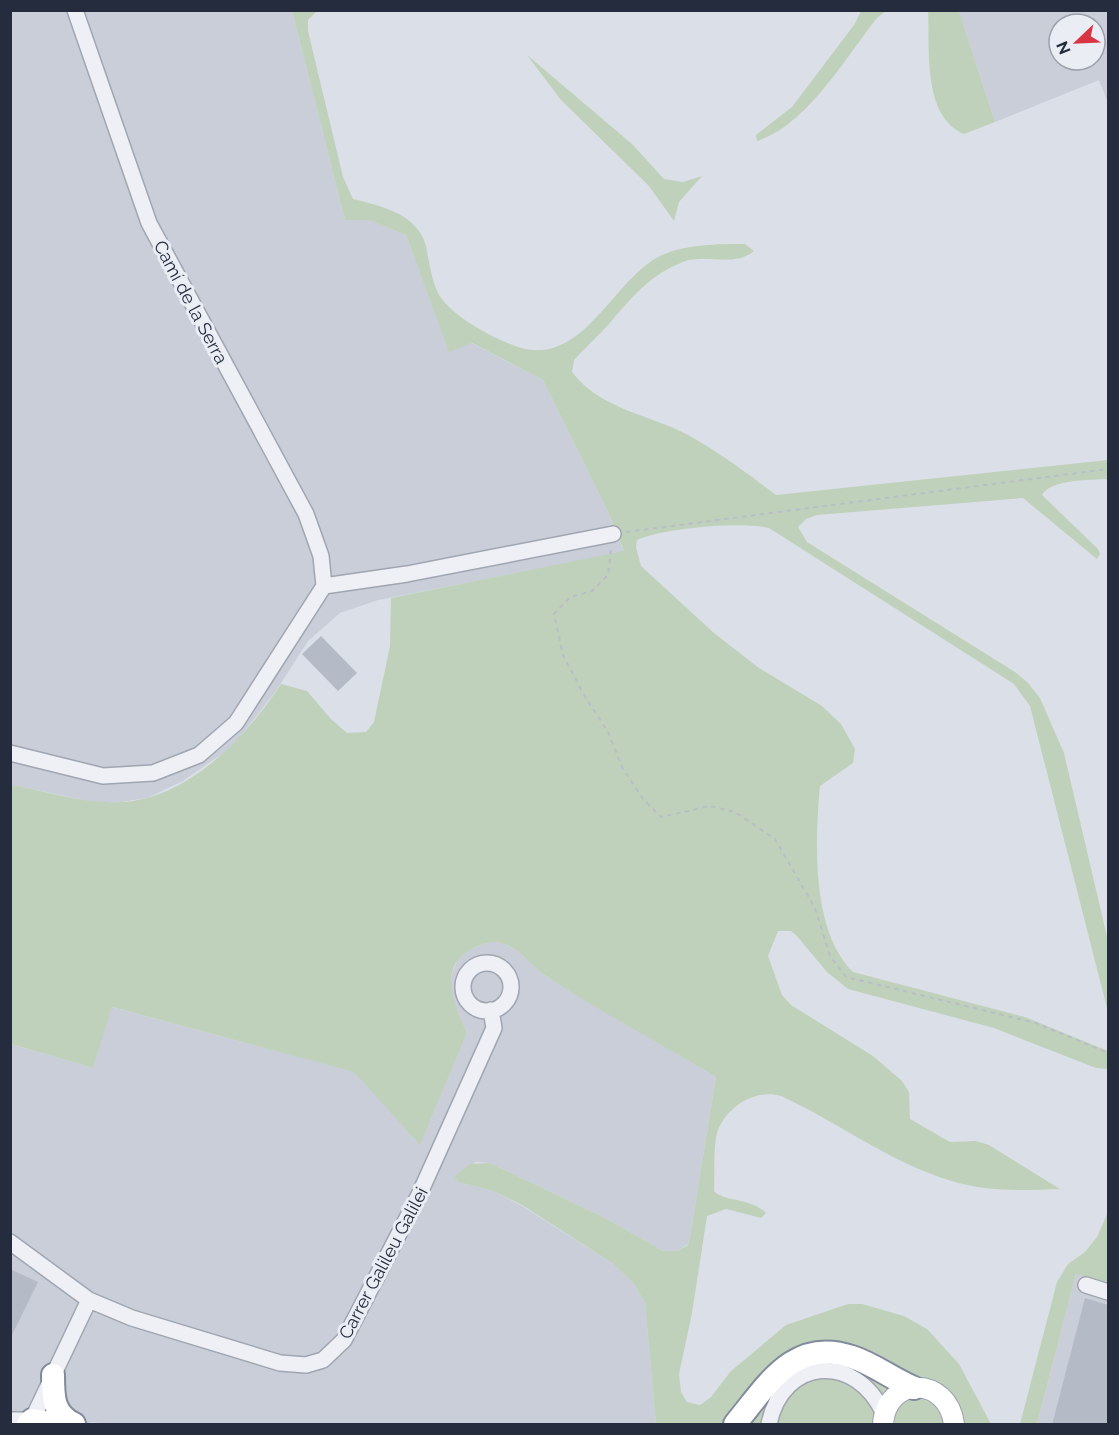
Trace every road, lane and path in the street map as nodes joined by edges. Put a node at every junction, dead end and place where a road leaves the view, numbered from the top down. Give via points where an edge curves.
1 (75, 10) edge
2 (1108, 469) edge
3 (613, 534) junction
4 (324, 586) junction
5 (10, 753) edge
6 (491, 1010) dead end
7 (1108, 1053) edge
8 (10, 1242) edge
9 (1086, 1285) dead end
10 (1108, 1292) edge
11 (89, 1300) junction
12 (53, 1375) junction
13 (914, 1388) junction
14 (884, 1419) edge
15 (23, 1422) edge
16 (57, 1425) edge
17 (74, 1425) edge
18 (735, 1425) edge
19 (769, 1425) edge
20 (954, 1425) edge

1 - 4 street, Camí de la Serra via 149,223 306,514 321,556
2 - 3 path
3 - 4 street
3 - 7 path via 608,575 592,591 570,597 554,614 563,655 643,799 661,817 710,806 735,812 775,839 815,908 830,956 846,977 1036,1023
4 - 5 street via 237,723 199,755 153,773 103,776
6 - 11 street, Carrer Galileu Galilei via 494,1028 420,1196 344,1340 323,1360 306,1365 280,1363 132,1318
8 - 11 street, Carrer Galileu Galilei
9 - 10 street
11 - 12 street
12 - 15 street
12 - 17 highway via 57,1410
13 - 14 main road via 895,1396
13 - 18 highway via 854,1357 814,1353 781,1369
13 - 20 main road via 938,1393 953,1412
14 - 19 street via 877,1397 862,1381 840,1371 824,1371 806,1374 786,1388 776,1401
15 - 16 highway

